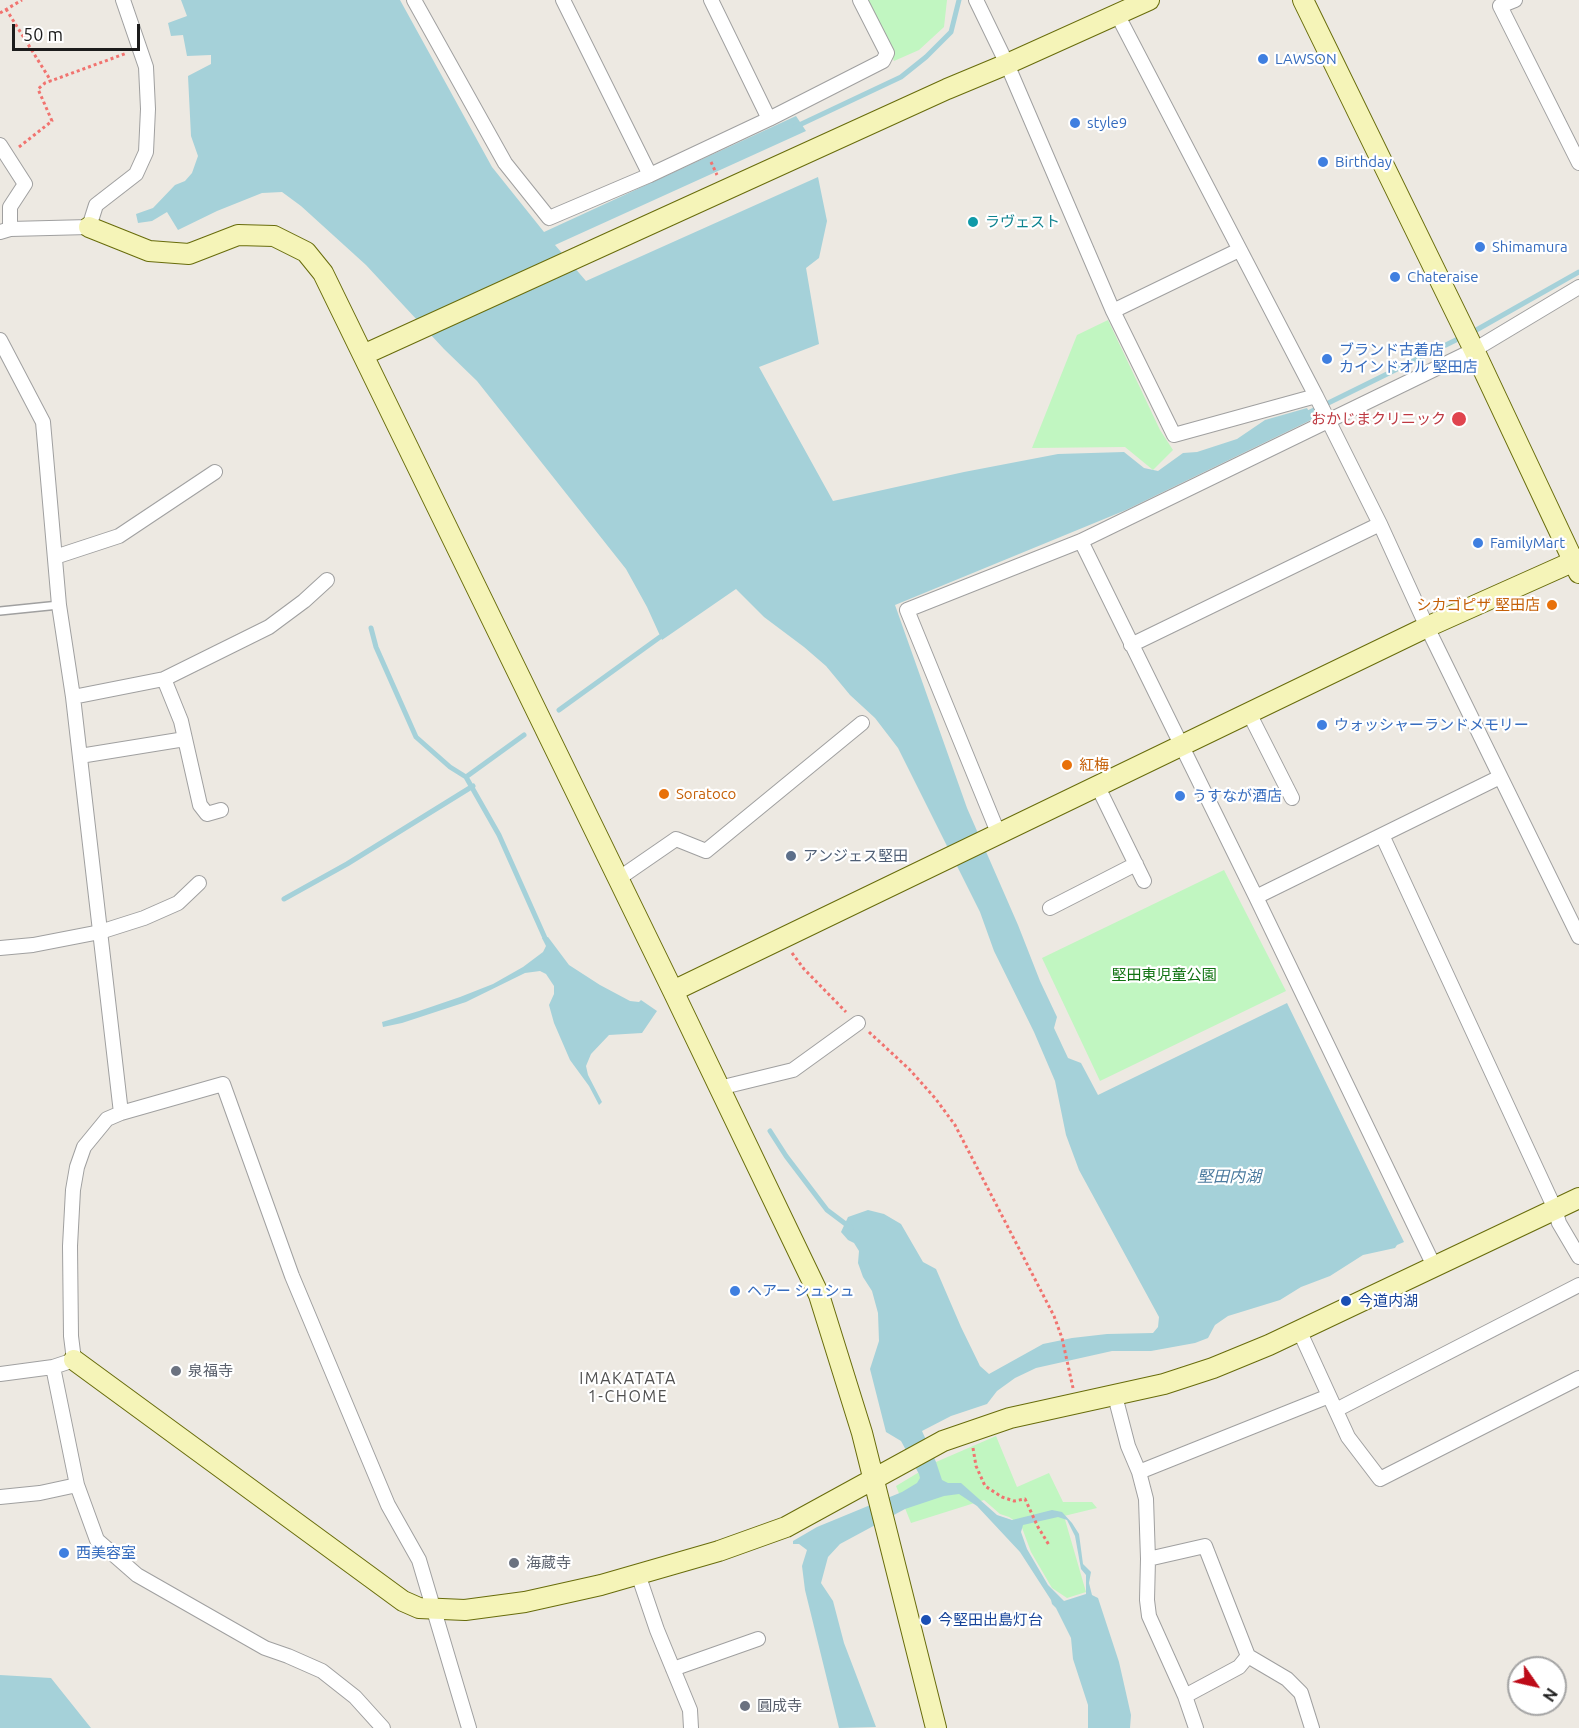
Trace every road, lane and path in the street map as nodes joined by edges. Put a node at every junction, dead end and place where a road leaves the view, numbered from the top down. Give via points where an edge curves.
1 (22, 0) edge
2 (123, 0) edge
3 (414, 0) edge
4 (564, 0) edge
5 (711, 0) edge
6 (860, 0) edge
7 (976, 0) edge
8 (1149, 0) edge
9 (1304, 0) edge
10 (1515, 0) edge
11 (6, 9) junction
12 (0, 13) edge
13 (1117, 14) junction
14 (140, 48) junction
15 (1007, 64) junction
16 (51, 81) junction
17 (770, 119) junction
18 (4, 151) edge
19 (708, 156) dead end
20 (1579, 163) edge
21 (650, 175) junction
22 (717, 175) dead end
23 (89, 227) junction
24 (5, 231) edge
25 (1239, 250) junction
26 (1579, 288) edge
27 (1113, 311) junction
28 (0, 340) edge
29 (1474, 350) junction
30 (363, 355) junction
31 (1316, 396) junction
32 (1329, 421) junction
33 (215, 472) dead end
34 (1380, 524) junction
35 (1081, 541) junction
36 (55, 557) junction
37 (1577, 564) edge
38 (327, 580) dead end
39 (59, 605) junction
40 (0, 611) edge
41 (1427, 627) junction
42 (1131, 645) junction
43 (164, 679) junction
44 (73, 696) junction
45 (1250, 714) junction
46 (862, 723) dead end
47 (185, 739) junction
48 (1182, 746) junction
49 (80, 756) junction
50 (1500, 777) junction
51 (1098, 787) junction
52 (1292, 798) dead end
53 (221, 810) dead end
54 (1382, 835) junction
55 (992, 838) junction
56 (1136, 864) junction
57 (618, 879) junction
58 (1144, 881) dead end
59 (199, 883) dead end
60 (1256, 897) junction
61 (1050, 908) dead end
62 (100, 932) junction
63 (1579, 937) edge
64 (784, 938) junction
65 (0, 948) edge
66 (673, 991) junction
67 (858, 1023) junction
68 (719, 1088) junction
69 (121, 1113) junction
70 (1579, 1198) edge
71 (1555, 1209) junction
72 (1579, 1257) edge
73 (1434, 1266) junction
74 (1579, 1285) edge
75 (1299, 1330) junction
76 (74, 1360) junction
77 (53, 1367) junction
78 (1070, 1373) dead end
79 (0, 1374) edge
80 (1579, 1377) edge
81 (1115, 1396) junction
82 (1329, 1396) junction
83 (1335, 1410) junction
84 (969, 1432) junction
85 (1139, 1472) junction
86 (77, 1485) junction
87 (876, 1488) junction
88 (0, 1497) edge
89 (1049, 1545) dead end
90 (1148, 1559) junction
91 (638, 1574) junction
92 (433, 1609) junction
93 (758, 1639) dead end
94 (1248, 1656) junction
95 (673, 1669) junction
96 (1185, 1696) junction
97 (383, 1728) edge
98 (469, 1728) edge
99 (691, 1728) edge
100 (936, 1728) edge
101 (1196, 1728) edge
102 (1312, 1728) edge

1 - 11 path
2 - 14 street
3 - 21 street via 505,163 549,218
4 - 21 street
5 - 17 street
6 - 17 street via 886,54 883,61
7 - 15 street
8 - 13 street
9 - 29 street
10 - 20 street via 1500,6
11 - 12 path
11 - 16 path
13 - 15 street
13 - 25 street
14 - 16 path
14 - 23 street via 146,67 146,152 136,174 96,205
15 - 27 street
15 - 30 street
16 - 18 path via 38,89 52,121
17 - 21 street
18 - 24 street via 25,184 9,207
19 - 22 path
23 - 24 street
23 - 30 street via 149,251 189,254 238,235 274,236 306,252 323,273
25 - 27 street
25 - 31 street
26 - 29 street
27 - 31 street via 1174,435
28 - 36 street via 43,422
29 - 32 street
29 - 37 street
30 - 57 street
31 - 32 street
32 - 34 street
32 - 35 street
33 - 36 street via 119,536
34 - 41 street
34 - 42 street
35 - 42 street
35 - 55 street via 907,610
36 - 39 street
37 - 41 street
38 - 43 street via 269,627
39 - 40 lane
39 - 44 street
41 - 45 street
41 - 50 street
42 - 48 street
43 - 44 street
43 - 47 street
44 - 49 street
45 - 48 street
45 - 52 street
46 - 57 street via 706,851 676,839
47 - 49 street
47 - 53 street via 200,805 207,814
48 - 51 street
48 - 60 street
49 - 62 street
50 - 54 street
50 - 63 street
51 - 55 street
51 - 56 street
54 - 60 street
54 - 71 street
55 - 64 street
56 - 58 street
56 - 61 street
57 - 66 street
59 - 62 street via 178,903
60 - 73 street
62 - 65 street
62 - 69 street
64 - 66 street
64 - 67 path via 804,969
66 - 68 street
67 - 68 street via 792,1070
67 - 78 path via 909,1069 955,1125 1054,1316
68 - 87 street via 819,1295
69 - 76 street via 107,1119 84,1147 77,1167 70,1246
69 - 92 street via 223,1084 292,1276 388,1505 419,1560
70 - 71 street
71 - 72 street
71 - 73 street
73 - 75 street
74 - 83 street
75 - 81 street via 1213,1368
75 - 82 street
76 - 77 street
76 - 92 street via 403,1601
77 - 79 street
77 - 86 street
80 - 83 street via 1380,1479 1348,1437
81 - 84 street via 1010,1418
81 - 85 street
82 - 83 street
82 - 85 street
84 - 87 street via 908,1460
84 - 89 path via 985,1486 1014,1501 1025,1498
85 - 90 street via 1146,1499
86 - 88 street
86 - 97 street via 97,1540 137,1575 265,1648 322,1671 355,1696
87 - 91 street via 786,1527
87 - 100 street
90 - 94 street via 1205,1546
90 - 96 street via 1149,1616
91 - 92 street via 525,1602 465,1610
91 - 95 street
92 - 98 street
93 - 95 street
94 - 96 street via 1239,1667
94 - 102 street via 1287,1679 1301,1693
95 - 99 street via 690,1710
96 - 101 street

